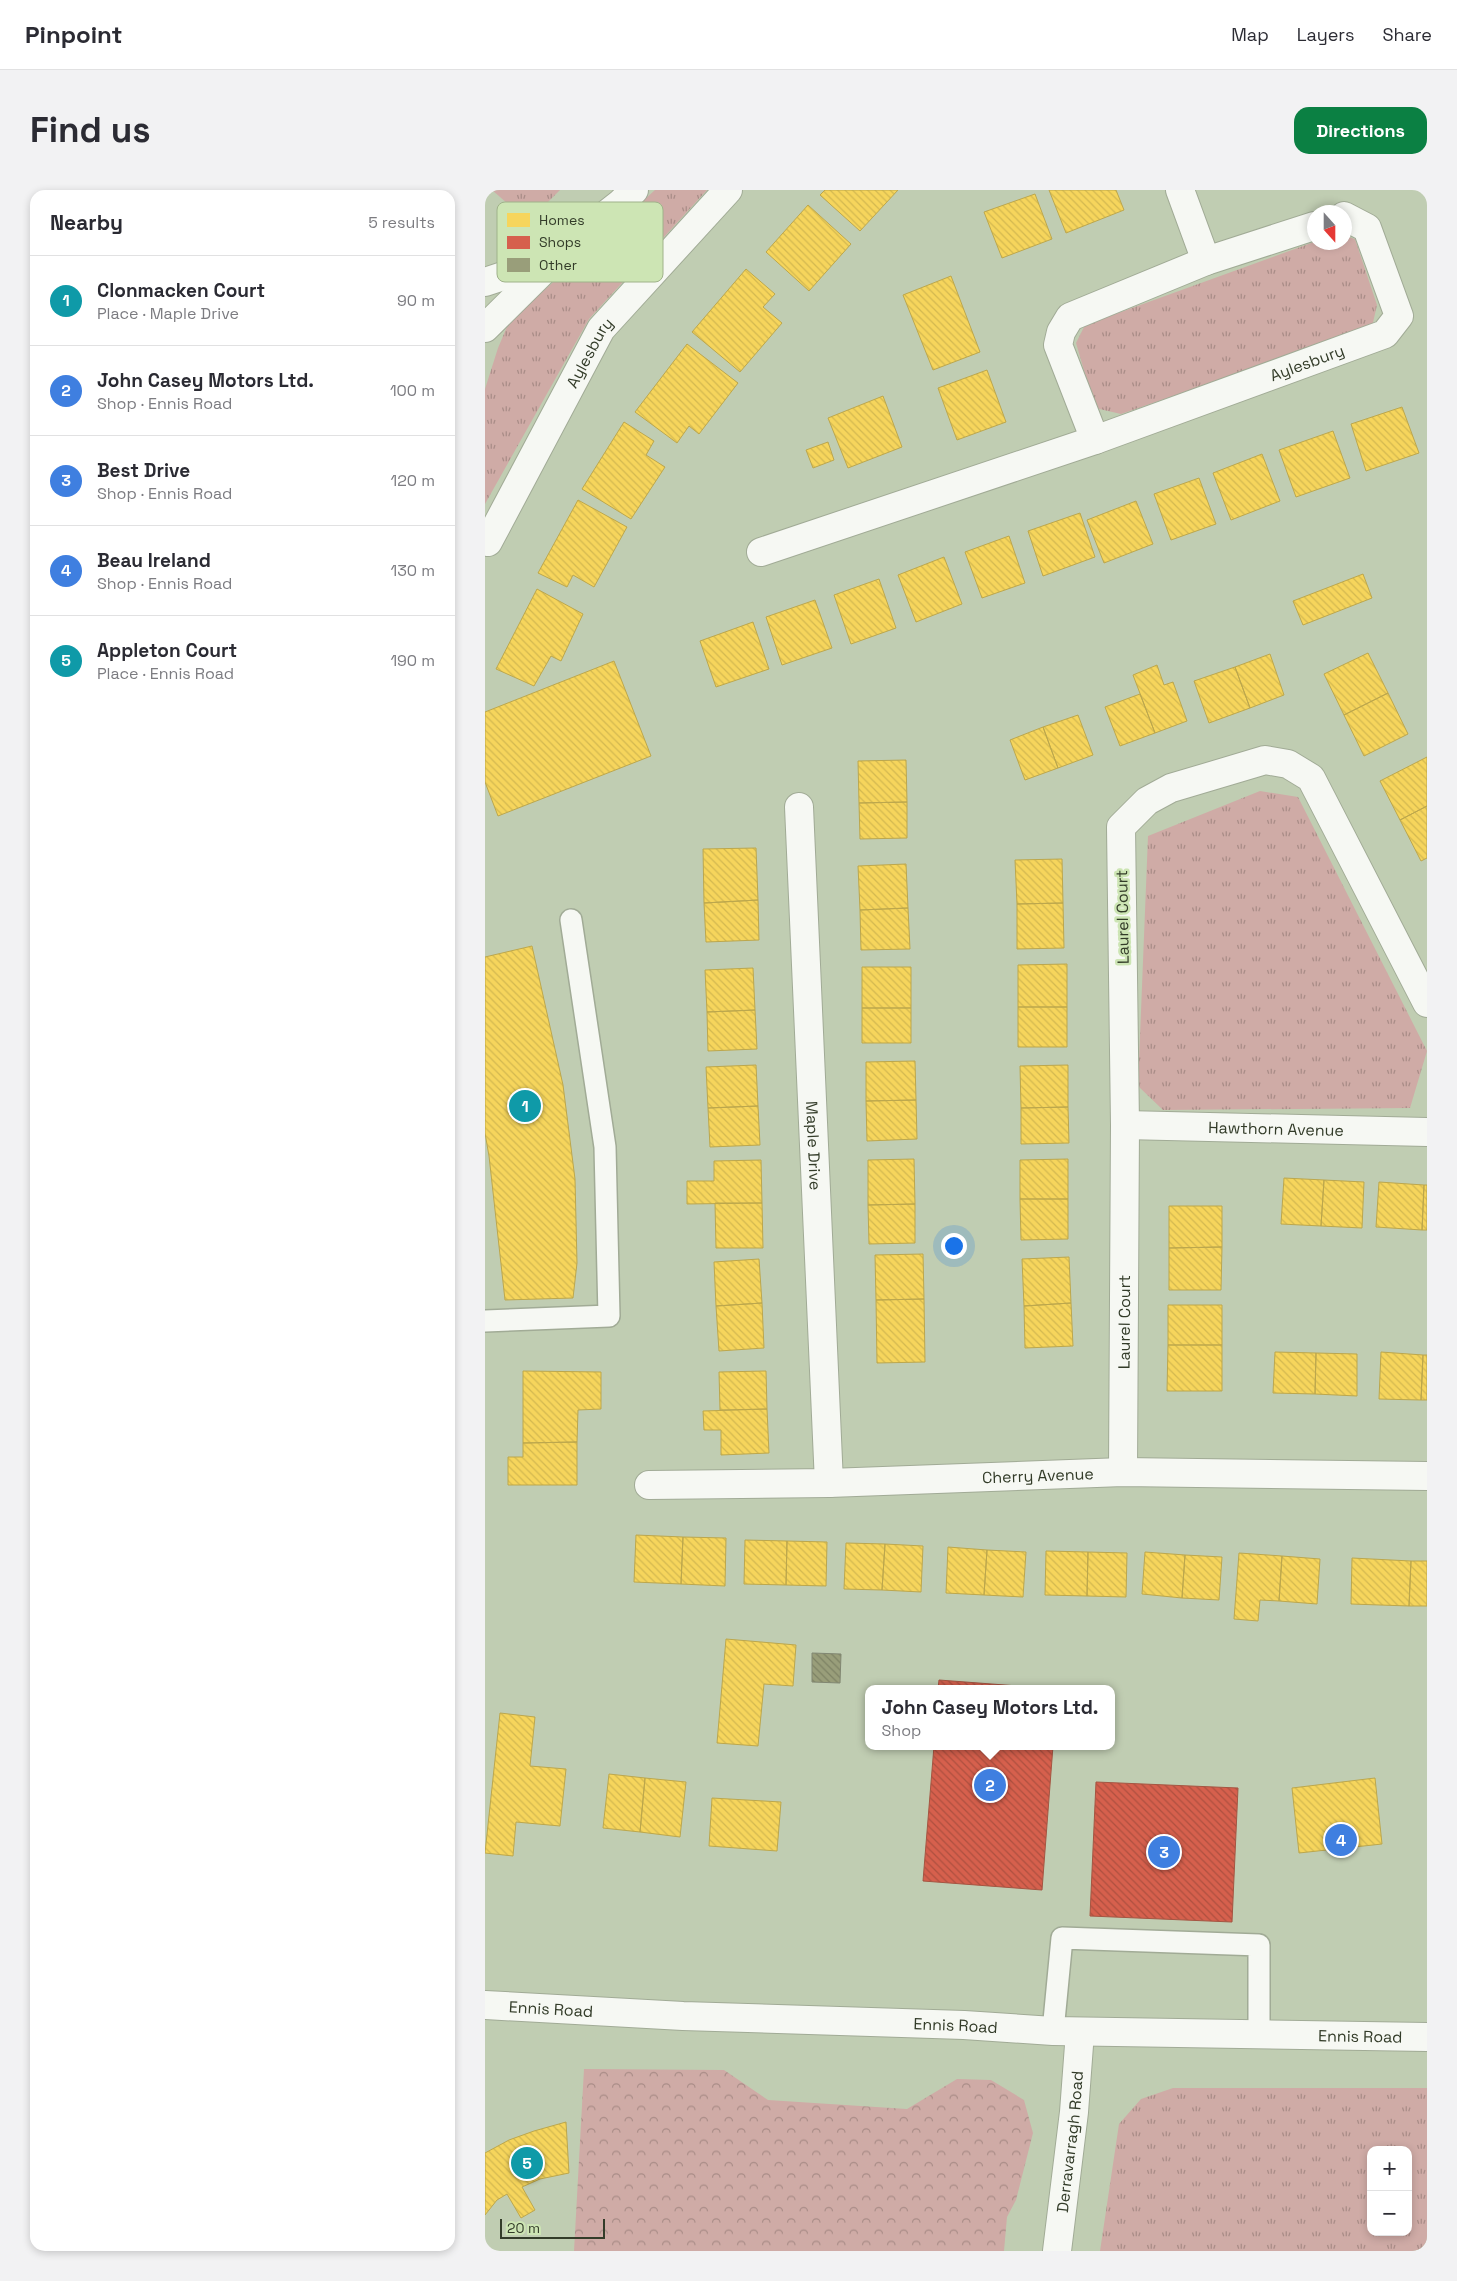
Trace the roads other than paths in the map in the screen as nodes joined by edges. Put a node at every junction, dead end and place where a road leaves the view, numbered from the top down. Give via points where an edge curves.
1 (634, 190) edge
2 (727, 190) edge
3 (1180, 190) edge
4 (622, 202) edge
5 (1352, 220) edge
6 (1307, 229) edge
7 (663, 261) edge
8 (1206, 262) junction
9 (497, 278) edge
10 (485, 282) edge
11 (532, 282) edge
12 (644, 282) edge
13 (485, 328) edge
14 (1095, 440) junction
15 (488, 542) dead end
16 (761, 552) dead end
17 (799, 807) dead end
18 (571, 920) dead end
19 (1427, 1003) edge
20 (1125, 1125) junction
21 (1421, 1125) edge
22 (485, 1321) edge
23 (1123, 1472) junction
24 (1427, 1476) edge
25 (829, 1483) junction
26 (649, 1485) dead end
27 (485, 2005) edge
28 (1053, 2031) junction
29 (1080, 2032) junction
30 (1259, 2035) junction
31 (1427, 2037) edge
32 (1057, 2251) edge

1 - 4 street
2 - 7 street, Aylesbury
3 - 8 street
5 - 14 street, Aylesbury via 1367,228 1399,316 1385,334
6 - 8 street
8 - 14 street via 1071,317 1061,332 1058,345
9 - 10 street
11 - 13 street
12 - 15 street, Aylesbury via 601,329
14 - 16 street, Aylesbury
17 - 25 street, Maple Drive
18 - 22 lane via 605,1147 609,1316
19 - 20 street, Laurel Court via 1311,778 1288,764 1265,760 1171,788 1147,801 1121,826
20 - 21 street, Hawthorn Avenue
20 - 23 street, Laurel Court
23 - 24 street, Cherry Avenue
23 - 25 street, Cherry Avenue
25 - 26 street, Cherry Avenue
27 - 28 street, Ennis Road
28 - 29 street, Ennis Road
28 - 30 lane via 1062,1938 1259,1945
29 - 30 street, Ennis Road
29 - 32 street, Derravarragh Road
30 - 31 street, Ennis Road

